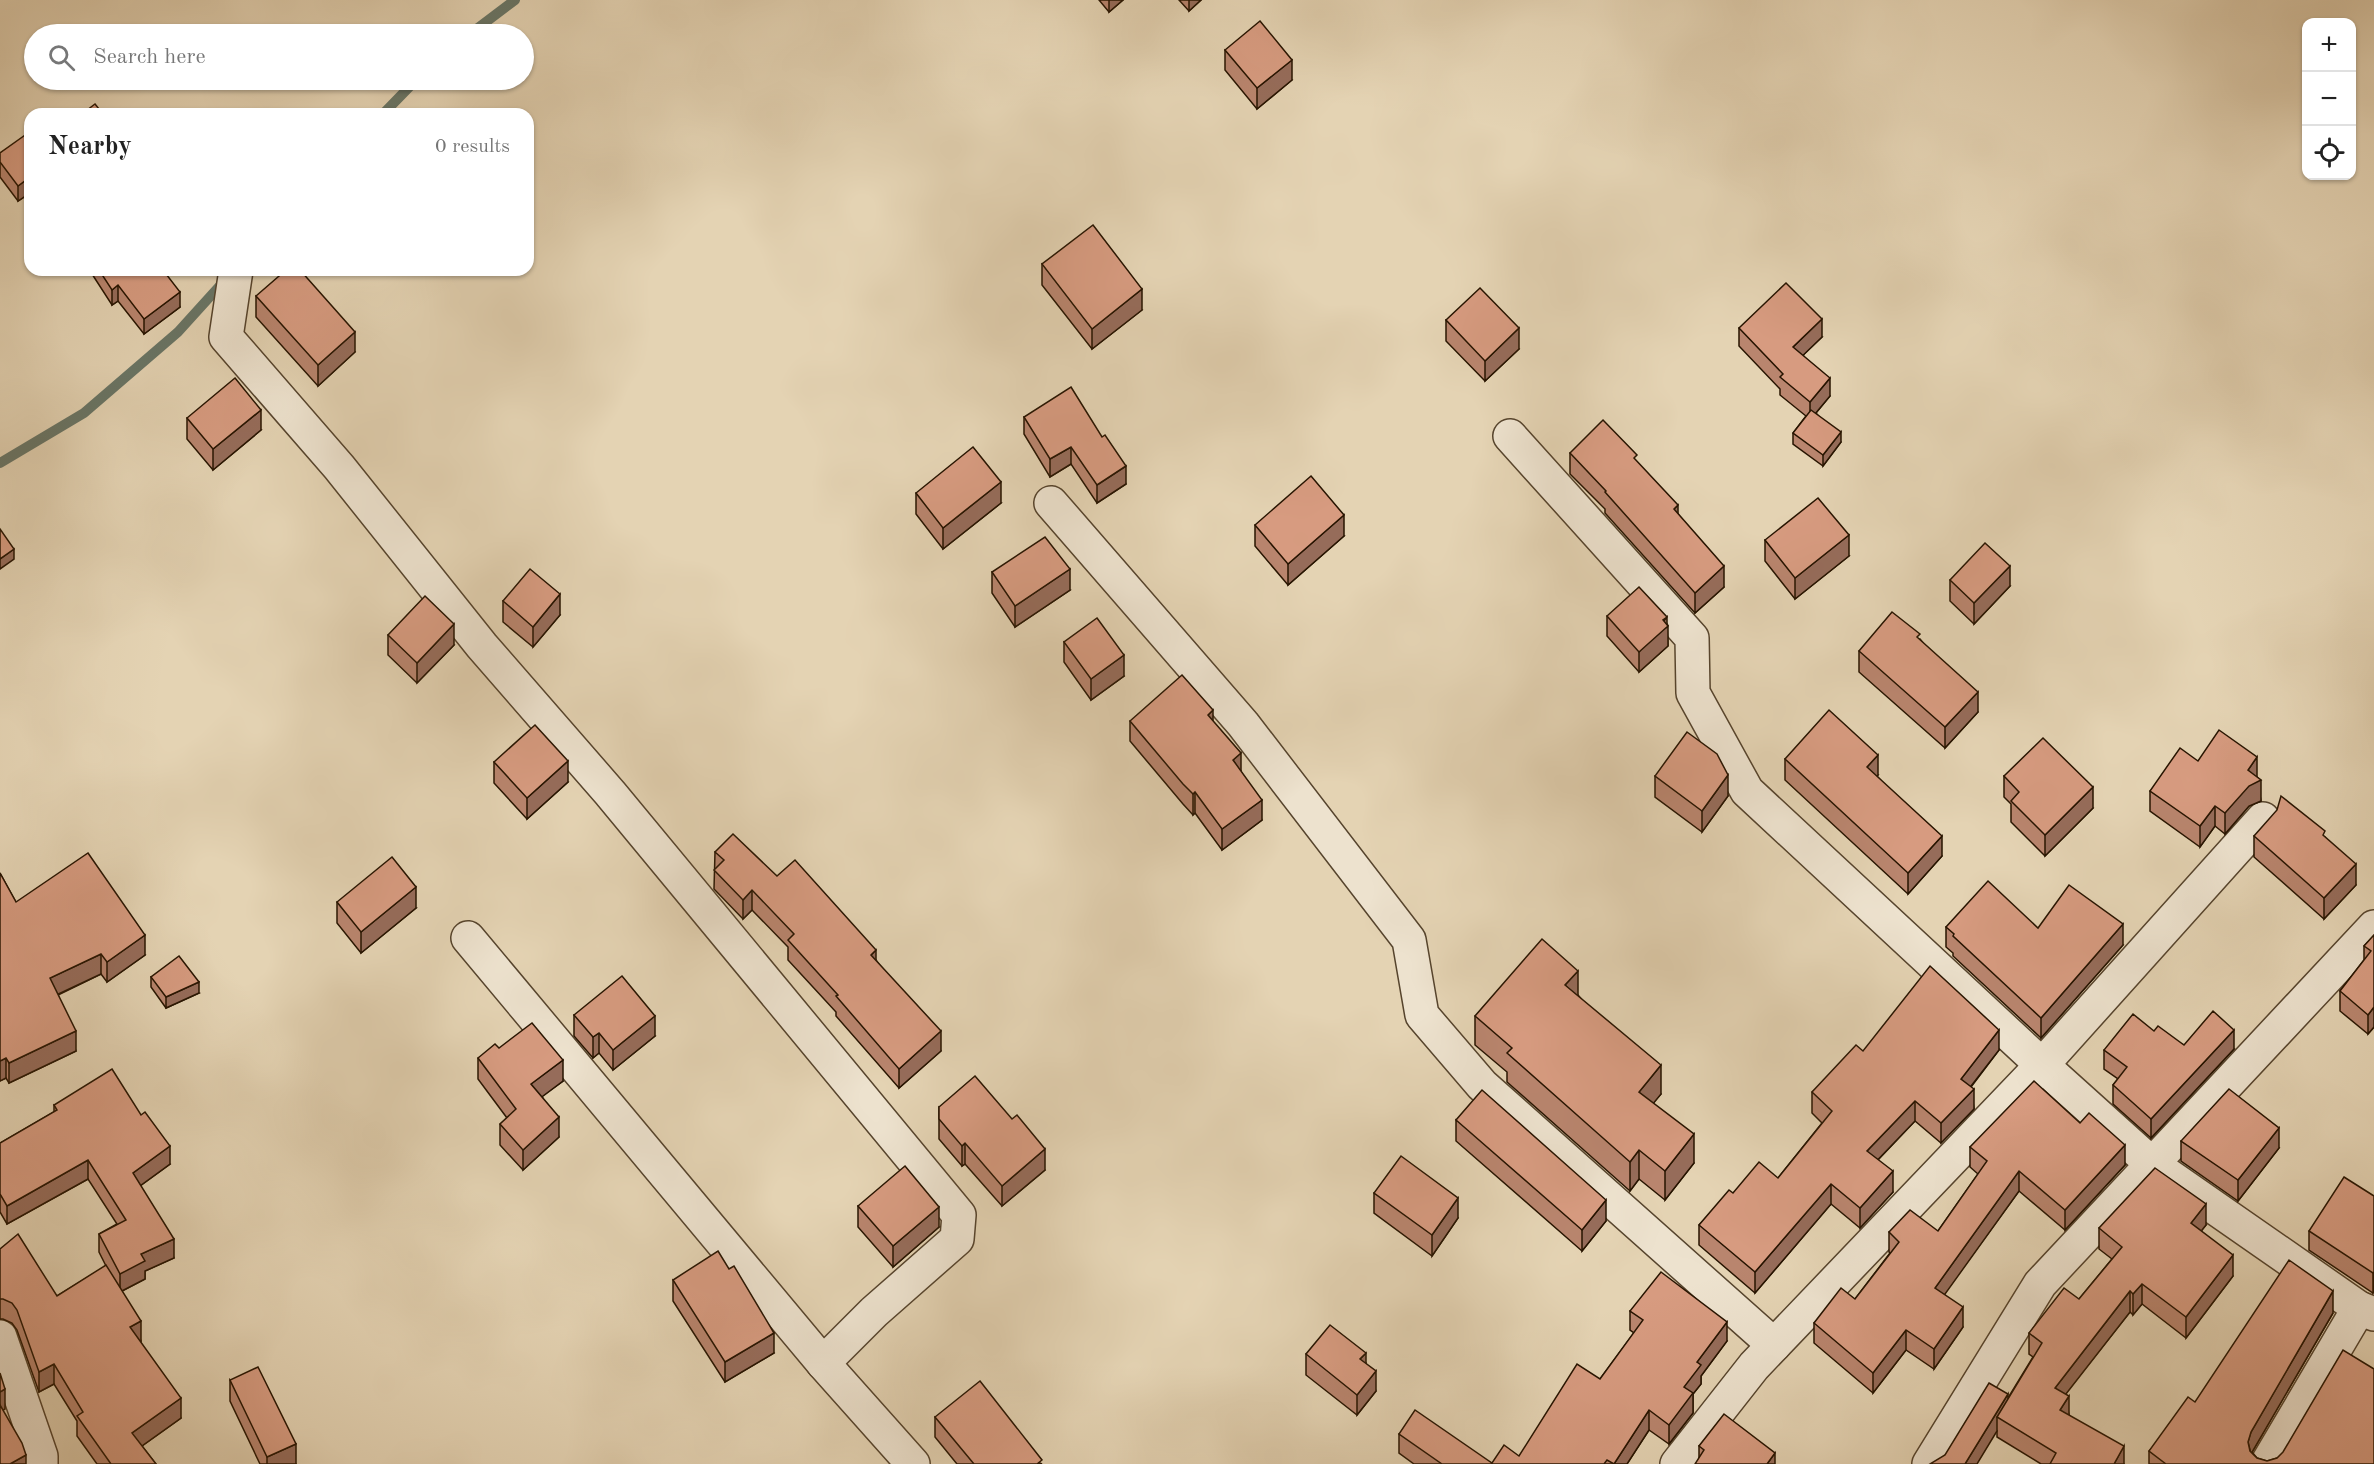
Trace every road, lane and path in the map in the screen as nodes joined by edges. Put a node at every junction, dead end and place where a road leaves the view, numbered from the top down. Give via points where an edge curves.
1 (235, 276) edge
2 (1510, 436) dead end
3 (1051, 504) dead end
4 (2263, 819) dead end
5 (2374, 927) edge
6 (468, 938) dead end
7 (2042, 1065) junction
8 (2152, 1164) junction
9 (2367, 1311) edge
10 (0, 1337) edge
11 (1774, 1345) junction
12 (823, 1363) junction
13 (40, 1464) edge
14 (913, 1464) edge
15 (1677, 1464) edge
16 (1929, 1464) edge
17 (2267, 1464) edge

1 - 12 street via 226,337 339,467 482,646 610,793 959,1215 957,1239
2 - 7 street via 1692,638 1693,693 1747,791
3 - 11 street via 1243,724 1409,940 1422,1015 1482,1085
4 - 7 street
5 - 8 street
6 - 12 street
7 - 8 street
7 - 11 street
8 - 9 street
8 - 16 street via 2040,1284
9 - 17 street
10 - 13 street via 41,1456
11 - 15 street
12 - 14 street

